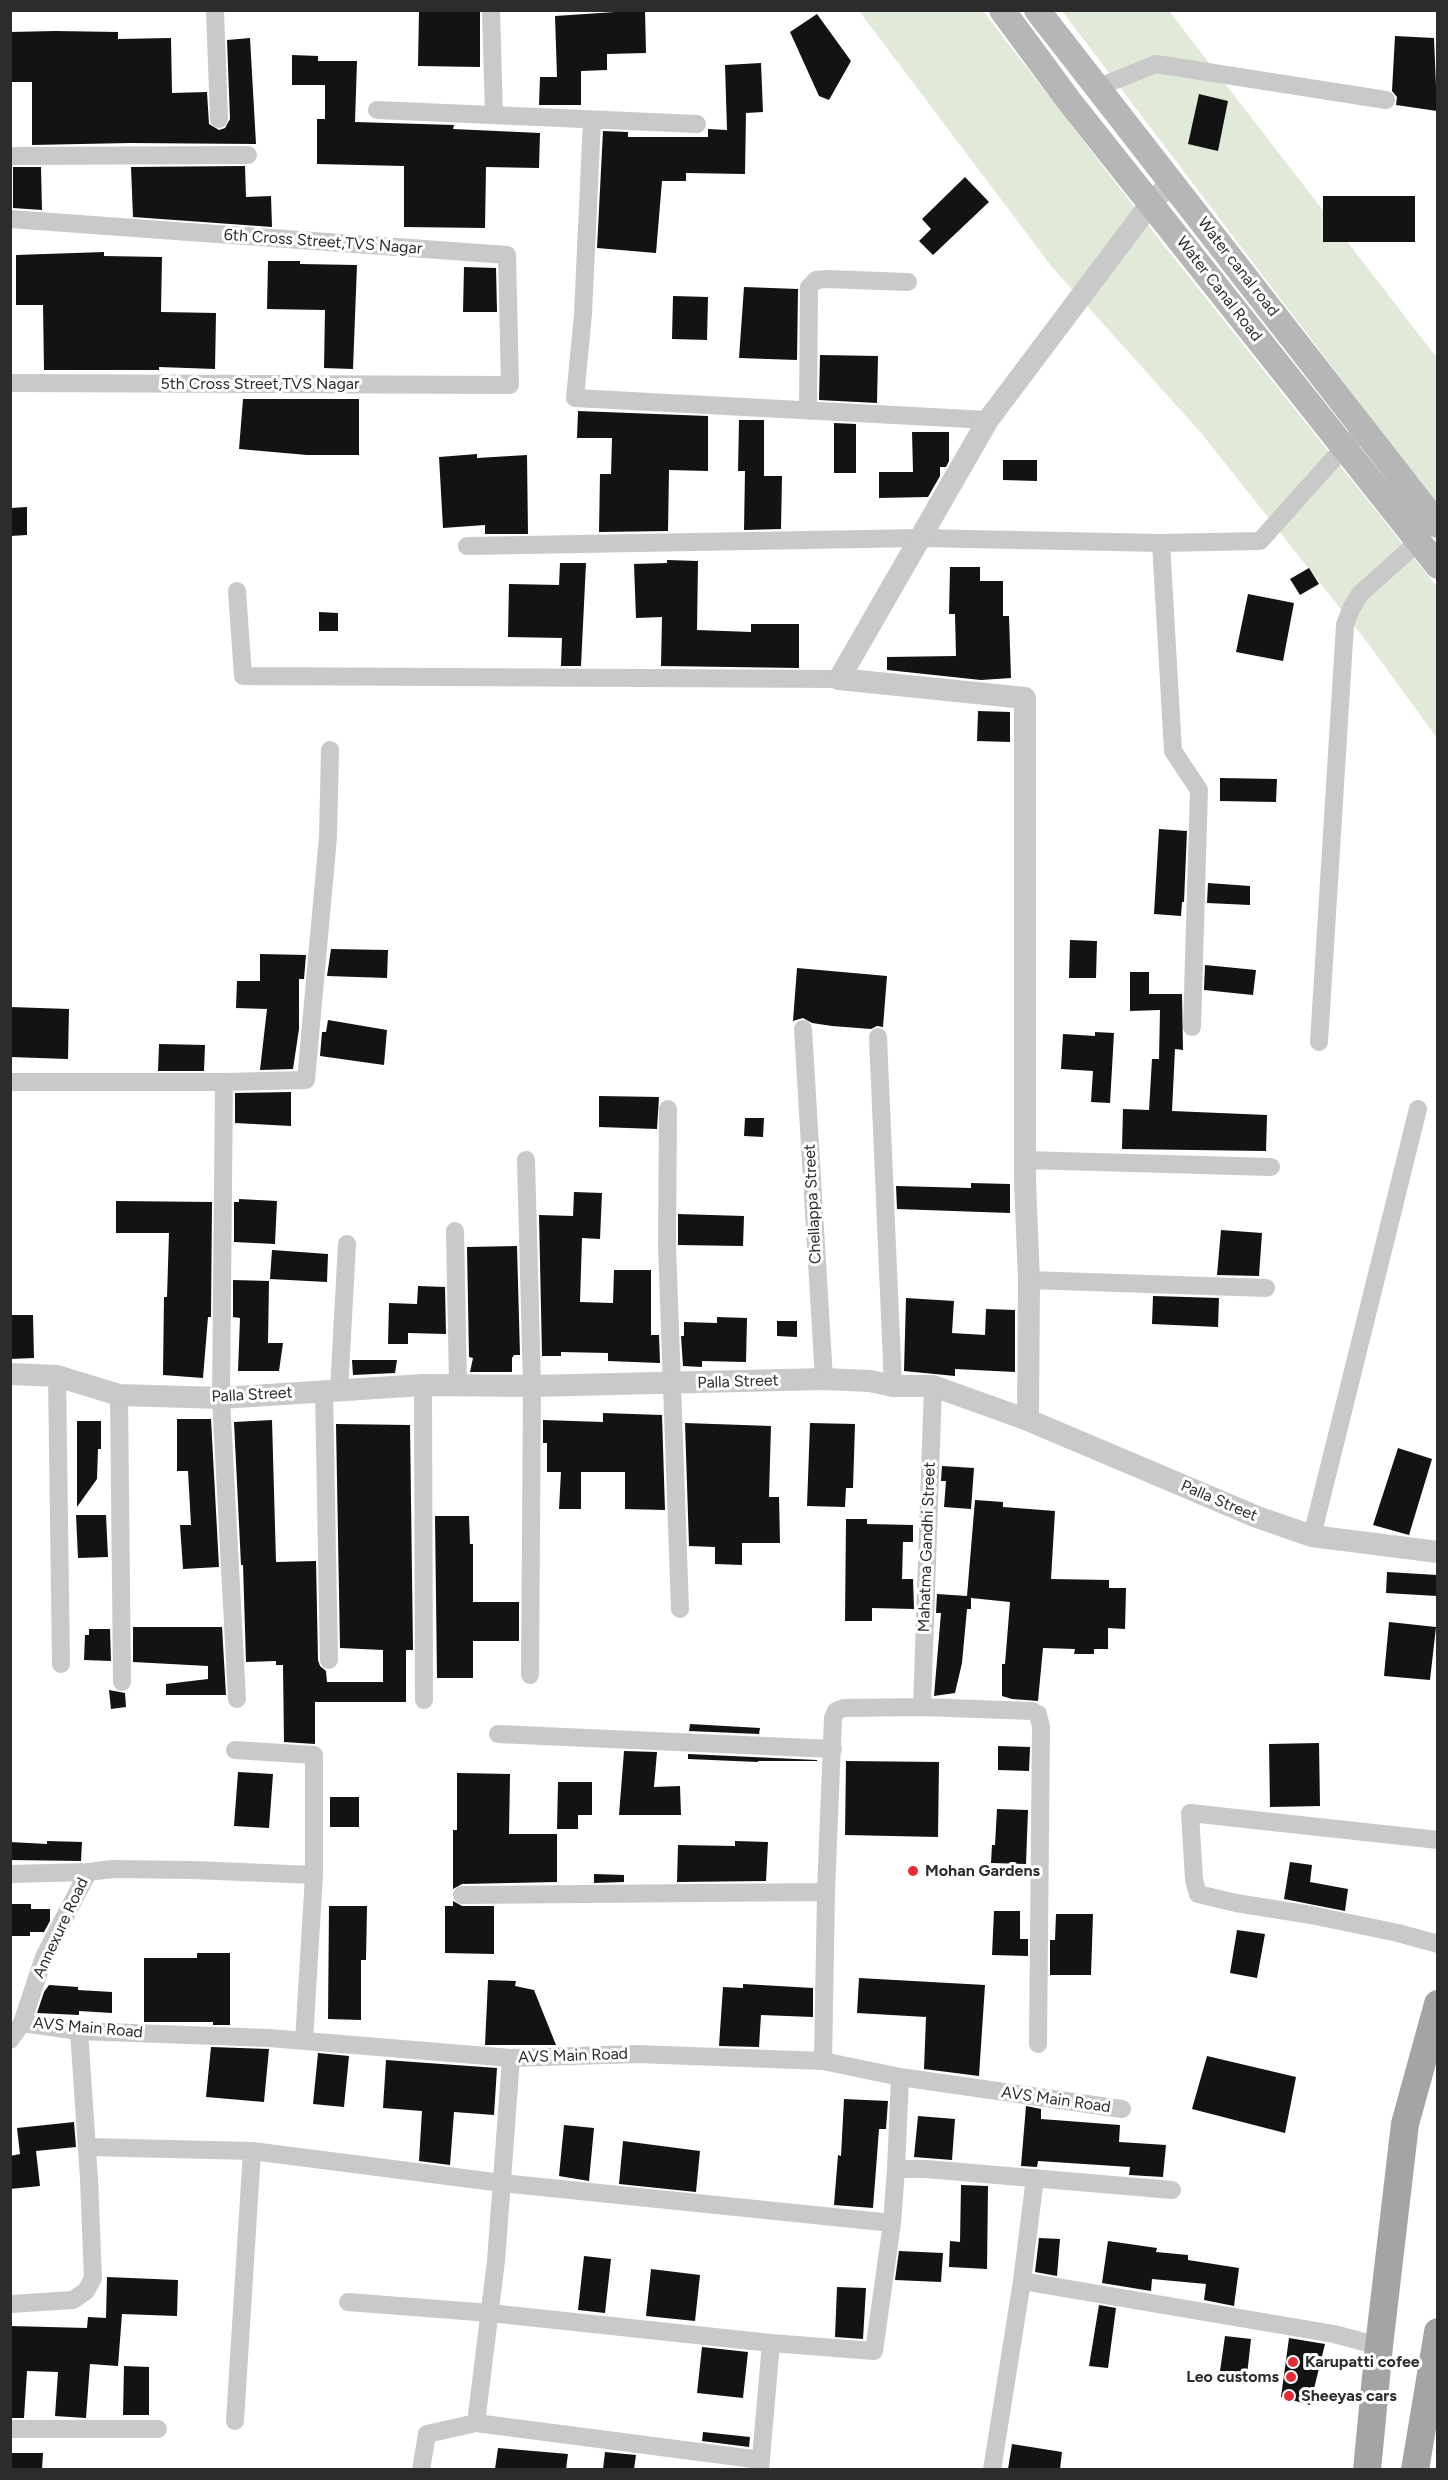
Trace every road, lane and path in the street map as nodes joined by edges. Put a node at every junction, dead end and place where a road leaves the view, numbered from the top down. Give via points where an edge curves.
1 (215, 10) edge
2 (491, 10) edge
3 (1002, 10) edge
4 (1037, 10) edge
5 (1096, 88) junction
6 (1386, 100) dead end
7 (377, 110) dead end
8 (494, 115) junction
9 (219, 119) dead end
10 (592, 120) junction
11 (697, 124) dead end
12 (248, 155) dead end
13 (10, 156) edge
14 (1171, 183) junction
15 (1151, 202) junction
16 (10, 219) edge
17 (908, 282) dead end
18 (10, 383) edge
19 (510, 385) joint
20 (808, 411) junction
21 (988, 420) junction
22 (1365, 430) junction
23 (1344, 447) junction
24 (1428, 533) edge
25 (920, 538) junction
26 (1161, 543) junction
27 (467, 546) dead end
28 (1437, 566) edge
29 (237, 591) dead end
30 (839, 680) junction
31 (330, 750) dead end
32 (1192, 1027) dead end
33 (803, 1029) dead end
34 (878, 1037) dead end
35 (1319, 1042) dead end
36 (10, 1082) edge
37 (224, 1082) junction
38 (1418, 1108) dead end
39 (668, 1109) dead end
40 (526, 1160) dead end
41 (1026, 1160) junction
42 (1271, 1167) dead end
43 (455, 1231) dead end
44 (348, 1244) dead end
45 (1029, 1280) junction
46 (1266, 1288) dead end
47 (10, 1374) edge
48 (57, 1376) junction
49 (824, 1378) junction
50 (672, 1384) junction
51 (423, 1385) junction
52 (458, 1386) junction
53 (532, 1386) junction
54 (892, 1386) junction
55 (933, 1386) junction
56 (331, 1391) junction
57 (119, 1395) junction
58 (221, 1398) junction
59 (1028, 1420) junction
60 (1312, 1536) junction
61 (1437, 1552) edge
62 (680, 1609) dead end
63 (330, 1660) dead end
64 (61, 1664) dead end
65 (530, 1675) dead end
66 (122, 1682) dead end
67 (237, 1699) dead end
68 (424, 1700) dead end
69 (922, 1707) junction
70 (498, 1734) dead end
71 (832, 1749) junction
72 (234, 1750) dead end
73 (1437, 1840) edge
74 (88, 1872) junction
75 (10, 1874) edge
76 (314, 1875) junction
77 (826, 1892) junction
78 (462, 1895) dead end
79 (1437, 1944) edge
80 (1437, 2004) edge
81 (20, 2012) edge
82 (79, 2031) junction
83 (10, 2040) edge
84 (304, 2041) junction
85 (1038, 2044) dead end
86 (511, 2058) junction
87 (823, 2061) junction
88 (900, 2077) junction
89 (1122, 2109) dead end
90 (87, 2147) junction
91 (252, 2151) junction
92 (896, 2169) junction
93 (1035, 2178) junction
94 (502, 2183) junction
95 (1172, 2190) dead end
96 (891, 2223) junction
97 (1022, 2282) junction
98 (348, 2302) dead end
99 (10, 2304) edge
100 (490, 2313) junction
101 (1437, 2332) edge
102 (771, 2343) junction
103 (1379, 2346) junction
104 (235, 2421) dead end
105 (476, 2423) junction
106 (10, 2429) edge
107 (158, 2429) dead end
108 (761, 2465) edge
109 (421, 2469) edge
110 (992, 2469) edge
111 (1368, 2469) edge
112 (1415, 2469) edge

1 - 9 street
2 - 8 street
3 - 15 main road, Water Canal Road
4 - 5 main road, Water canal road
5 - 6 street via 1156,64
5 - 14 main road, Water canal road
7 - 8 street
8 - 10 street
10 - 11 street
10 - 20 street via 575,398
12 - 13 street
14 - 15 street
14 - 22 main road, Water canal road
15 - 21 street
15 - 23 main road, Water Canal Road
16 - 19 street, 6th Cross Street,TVS Nagar via 507,255
17 - 20 street via 816,280 809,287
18 - 19 street, 5th Cross Street,TVS Nagar
20 - 21 street
21 - 25 street
22 - 23 street
22 - 24 main road, Water canal road
23 - 24 main road, Water Canal Road
23 - 26 street via 1260,541
24 - 28 main road, Water Canal Road
24 - 35 street via 1360,594 1345,625
25 - 26 street
25 - 27 street
25 - 30 street
26 - 32 street via 1173,751 1199,790
29 - 30 street via 243,676
30 - 41 street via 1026,698
31 - 37 street via 328,837 306,1080
33 - 49 street, Chellappa Street
34 - 54 street
36 - 37 street
37 - 58 street
38 - 60 street
39 - 50 street
40 - 53 street
41 - 42 street
41 - 45 street
43 - 52 street
44 - 56 street
45 - 46 street
45 - 59 street
47 - 48 street, Palla Street
48 - 57 street, Palla Street
48 - 64 street
49 - 50 street, Palla Street
49 - 54 street, Palla Street
50 - 53 street, Palla Street
50 - 62 street
51 - 52 street, Palla Street
51 - 56 street, Palla Street
51 - 68 street
52 - 53 street, Palla Street
53 - 65 street
54 - 55 street, Palla Street
55 - 59 street, Palla Street
55 - 69 street, Mahatma Gandhi Street
56 - 58 street, Palla Street
56 - 63 street
57 - 58 street, Palla Street
57 - 66 street
58 - 67 street
59 - 60 street, Palla Street via 1257,1517
60 - 61 street, Palla Street
69 - 71 street via 836,1711
69 - 85 street via 1032,1711 1048,1722
70 - 71 street
71 - 77 street
72 - 76 street via 314,1755
73 - 79 street via 1190,1813 1198,1894
74 - 75 street, Annexure Road
74 - 76 street via 193,1870
74 - 81 street, Annexure Road
76 - 84 street
77 - 78 street
77 - 87 street
80 - 103 main road via 1405,2124
81 - 82 street, AVS Main Road
81 - 83 street, Annexure Road
82 - 84 street, AVS Main Road
82 - 90 street
84 - 86 street, AVS Main Road
86 - 87 street, AVS Main Road via 637,2054
86 - 94 street
87 - 88 street, AVS Main Road
88 - 89 street, AVS Main Road
88 - 92 street
90 - 91 street
90 - 99 street via 93,2278 86,2291 73,2300
91 - 94 street
91 - 104 street
92 - 93 street
92 - 96 street
93 - 95 street
93 - 97 street
94 - 96 street
94 - 100 street
96 - 102 street via 873,2351
97 - 103 street via 1334,2334
97 - 110 street
98 - 100 street
100 - 102 street
100 - 105 street
101 - 112 main road
102 - 108 street
103 - 111 main road
105 - 108 street
105 - 109 street via 427,2434
106 - 107 street

